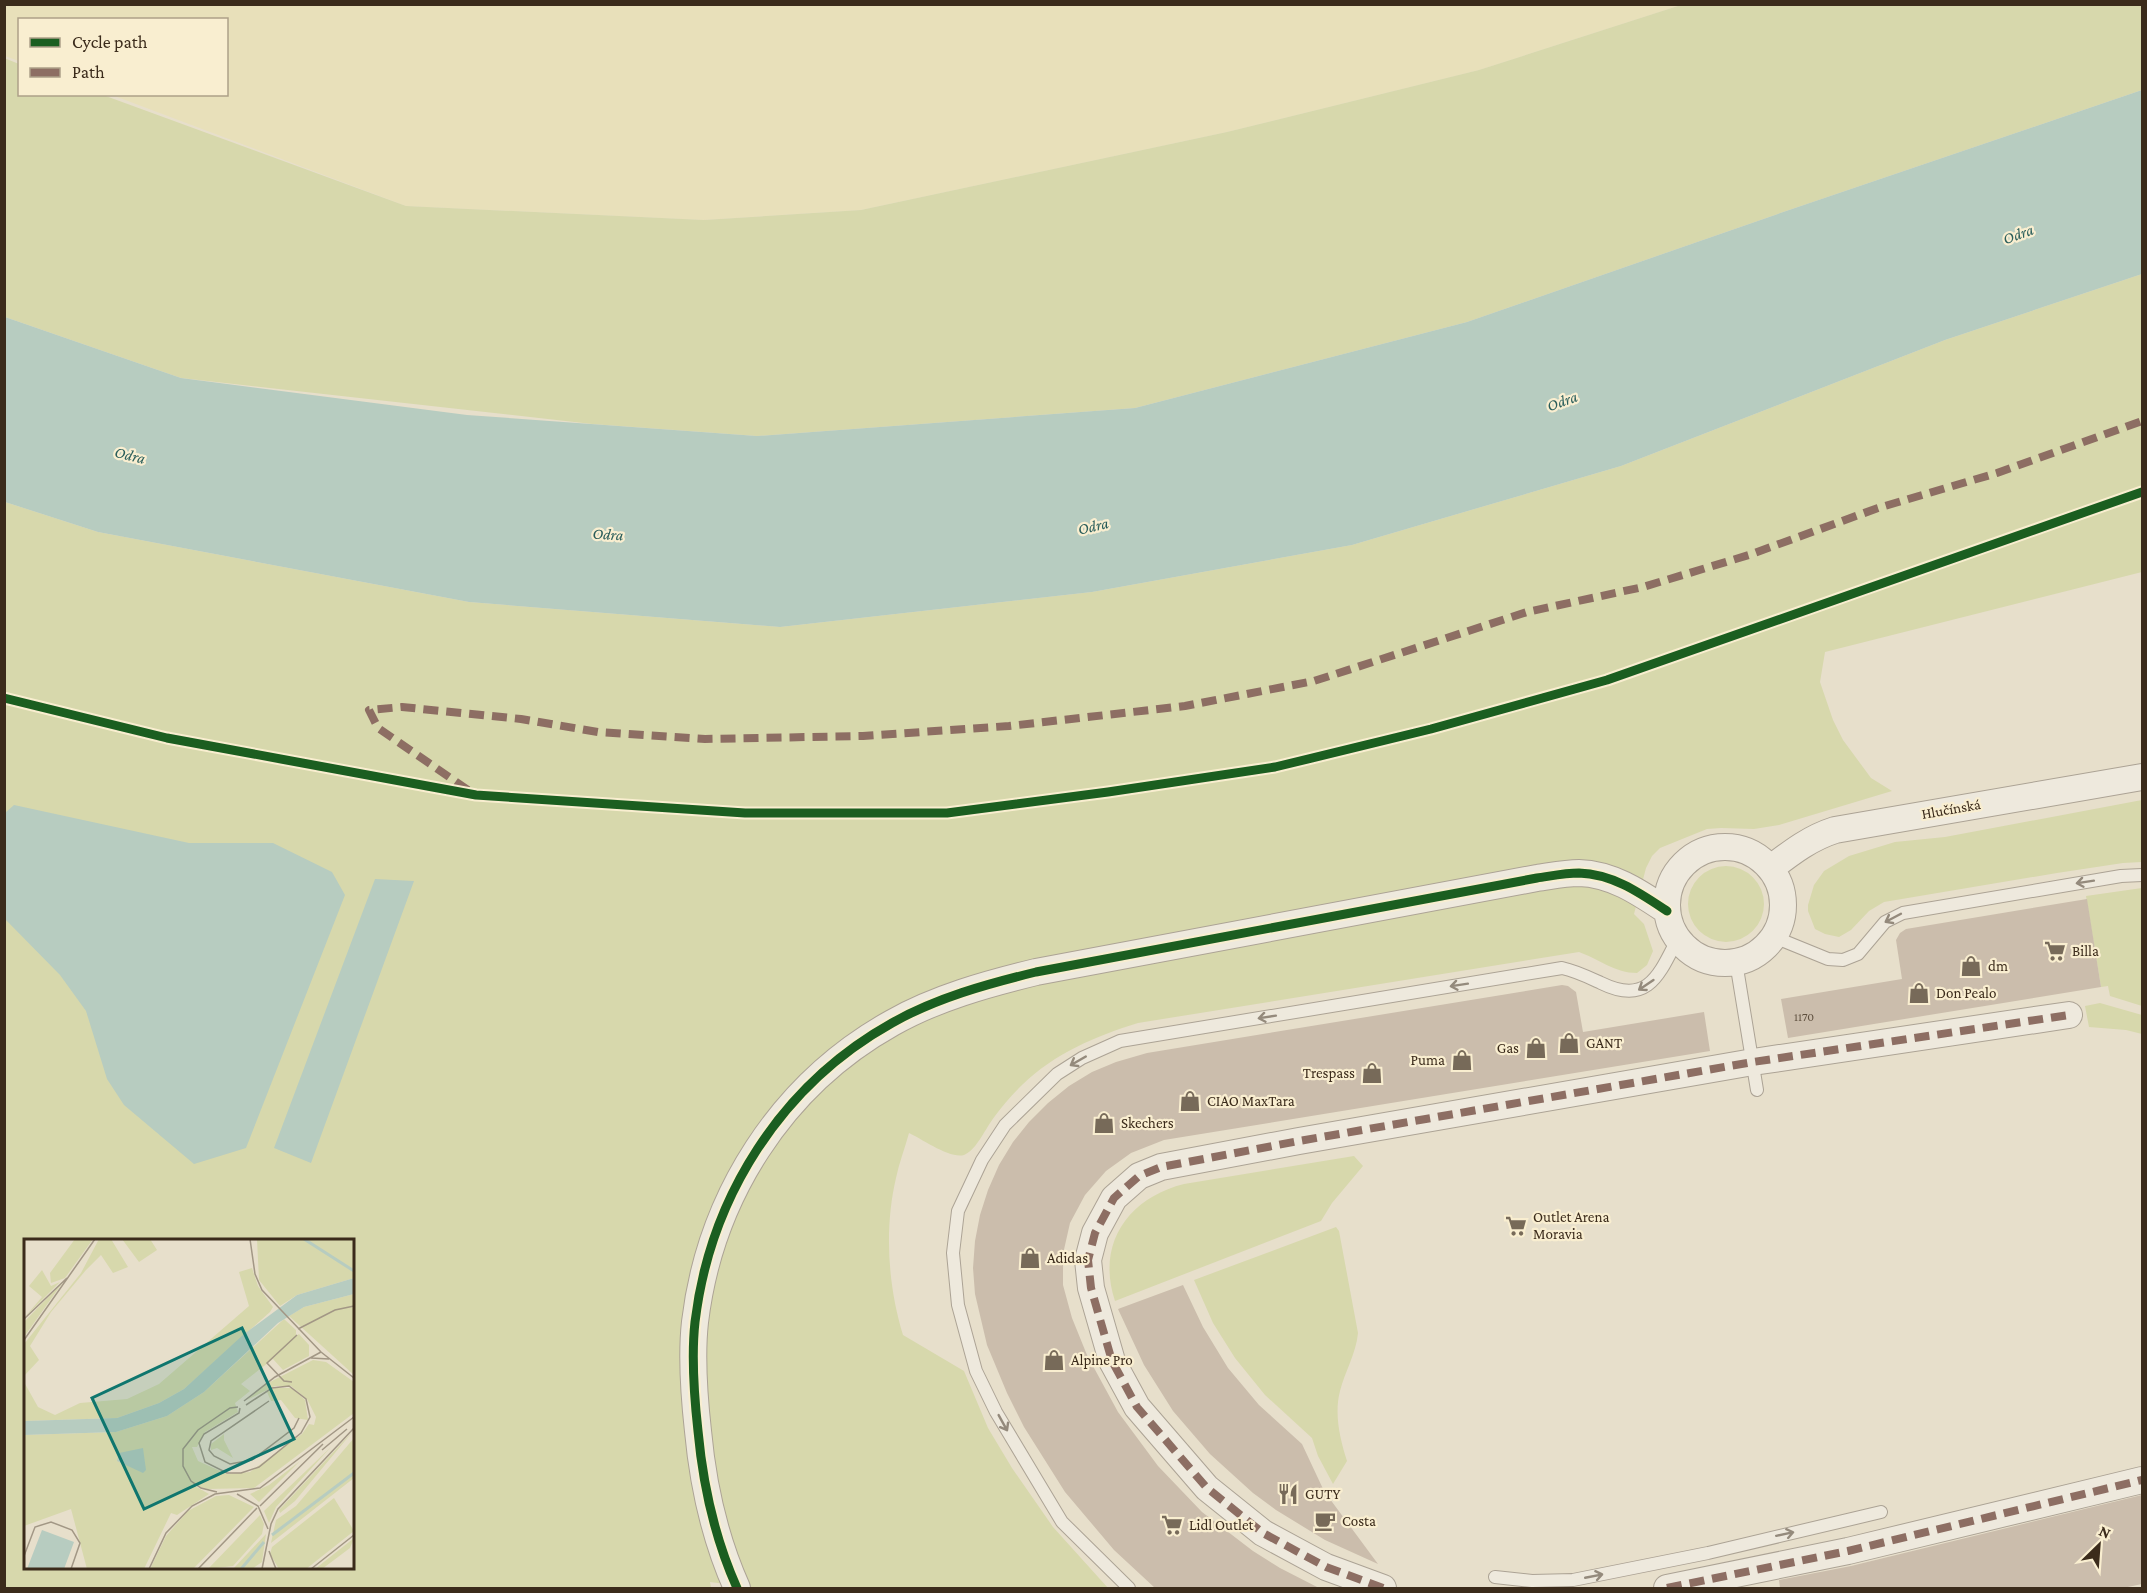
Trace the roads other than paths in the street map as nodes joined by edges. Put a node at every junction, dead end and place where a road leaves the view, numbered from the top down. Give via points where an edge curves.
1 (2142, 777) edge
2 (1770, 868) junction
3 (2142, 875) edge
4 (1667, 910) junction
5 (1774, 937) junction
6 (1678, 938) junction
7 (1736, 962) junction
8 (2069, 1015) dead end
9 (1753, 1062) junction
10 (1757, 1090) dead end
11 (2142, 1480) edge
12 (1881, 1512) dead end
13 (1495, 1577) dead end
14 (737, 1588) edge
15 (1129, 1588) edge
16 (1383, 1588) edge
17 (1667, 1588) edge

1 - 2 street, Hlučínská via 1835,830 1802,844
2 - 4 street via 1754,854 1734,847 1703,851 1685,862 1673,879
2 - 5 street via 1784,902
3 -> 5 lane via 1903,913 1885,922 1858,954 1843,960 1827,959
4 - 6 street
4 - 14 street via 1628,886 1599,876 1578,873 1537,878 1036,972 967,991 918,1010 849,1051 788,1106 752,1157 727,1202 703,1276 693,1350 698,1439 714,1522
5 - 7 street via 1757,953
6 - 7 street via 1709,961
6 -> 15 lane via 1663,968 1640,991 1617,990 1562,968 1120,1041 1057,1074 1005,1125 982,1160 958,1210 953,1253 958,1305 976,1371 1022,1458 1062,1522
7 - 9 lane
8 - 9 street
9 - 10 lane
9 - 16 street via 1161,1167 1139,1176 1114,1198 1095,1233 1088,1260 1095,1304 1112,1361 1137,1407 1207,1488 1263,1533 1326,1566
11 - 17 street via 1848,1551
13 -> 12 lane via 1573,1580

